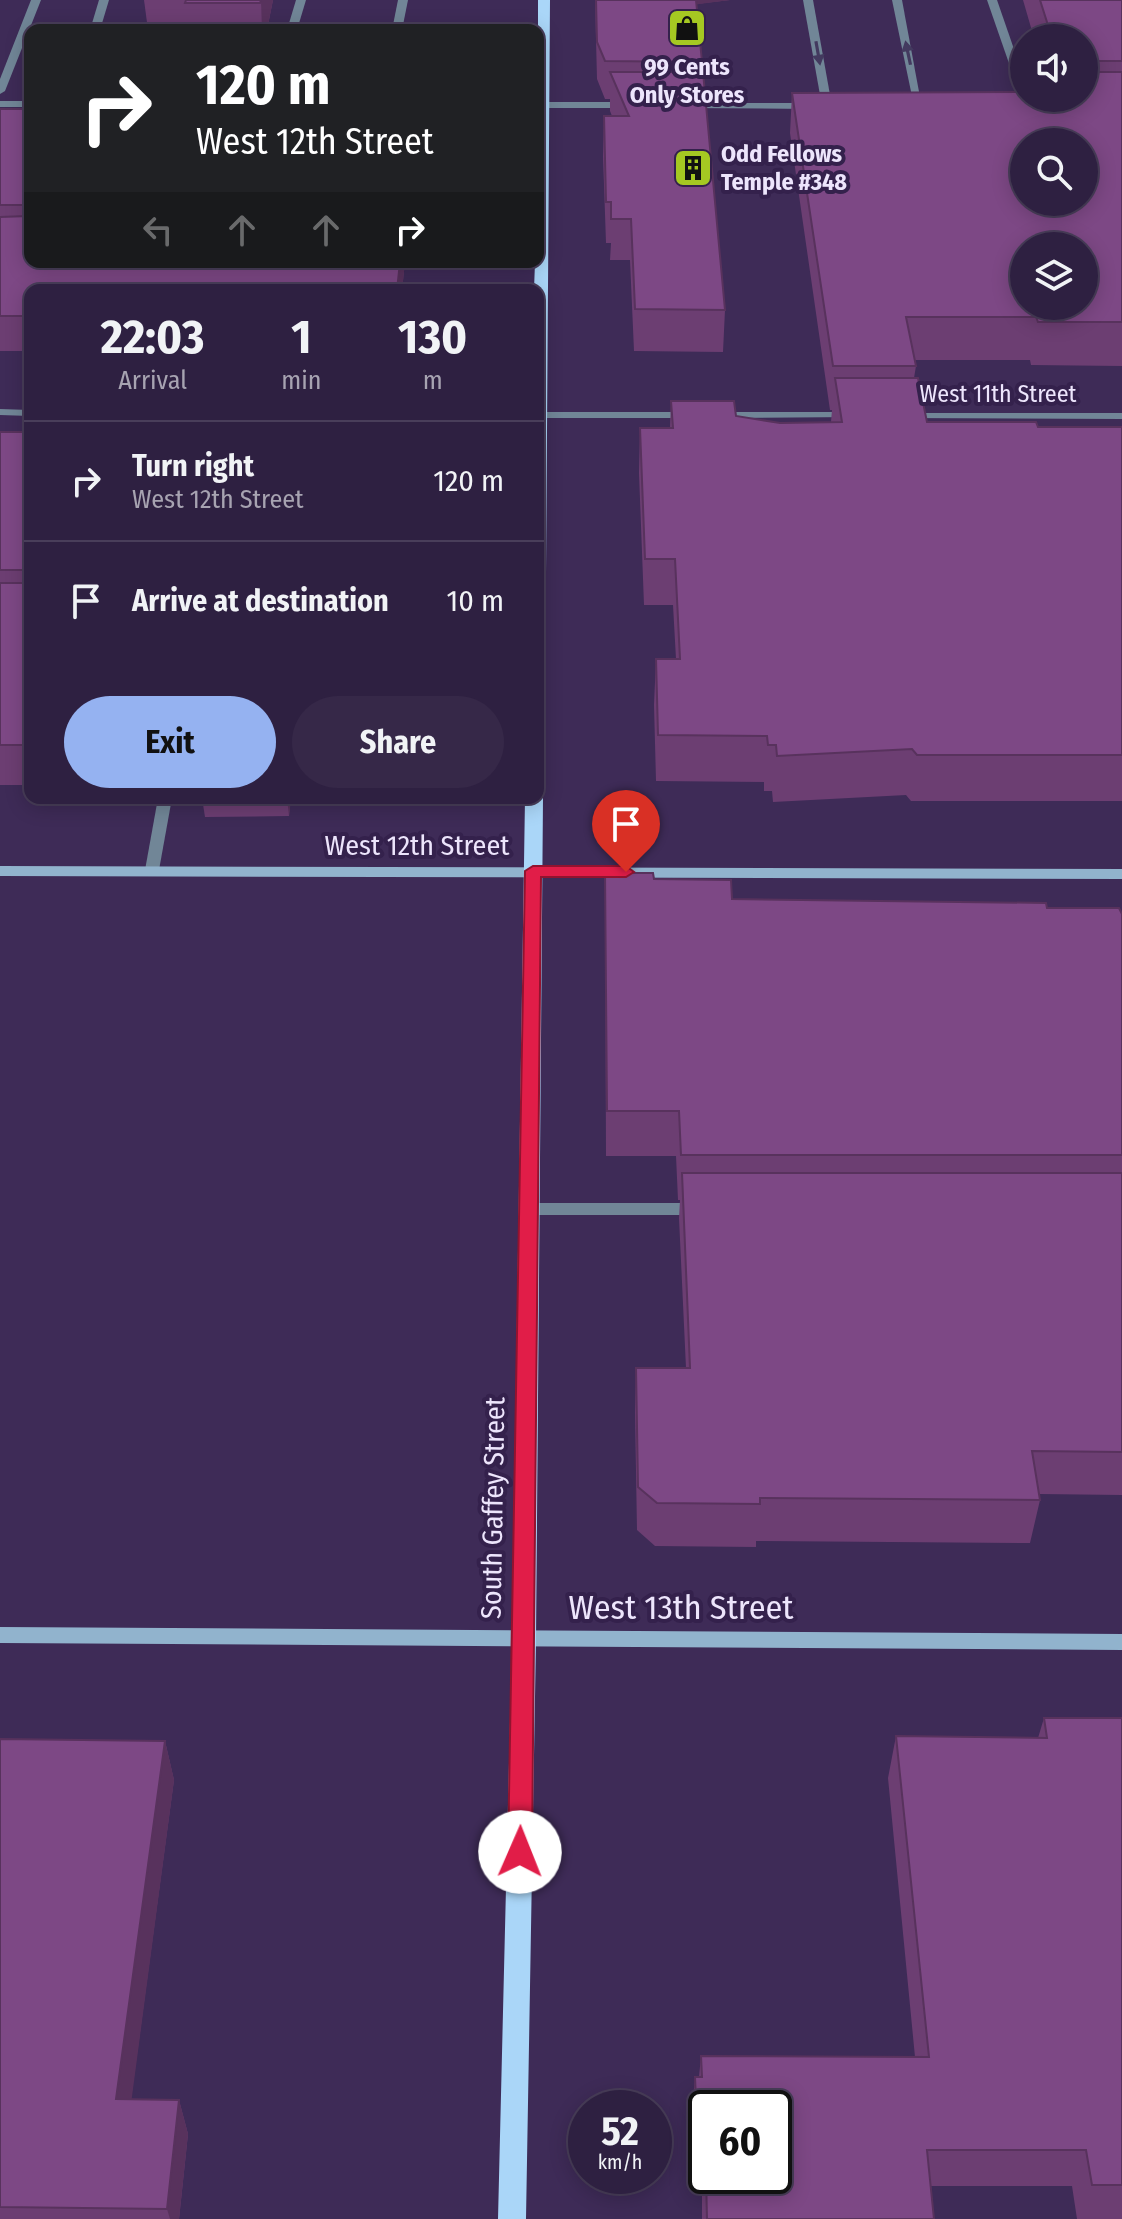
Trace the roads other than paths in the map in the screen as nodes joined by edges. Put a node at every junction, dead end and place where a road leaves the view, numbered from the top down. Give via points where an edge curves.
1 (36, 0) edge
2 (104, 0) edge
3 (301, 0) edge
4 (403, 0) edge
5 (544, 0) edge
6 (808, 0) edge
7 (897, 0) edge
8 (992, 0) edge
9 (27, 24) edge
10 (97, 24) edge
11 (294, 24) edge
12 (398, 24) edge
13 (543, 24) edge
14 (24, 30) edge
15 (1010, 52) edge
16 (0, 91) edge
17 (0, 104) edge
18 (24, 104) edge
19 (544, 105) edge
20 (637, 105) edge
21 (669, 105) edge
22 (827, 106) junction
23 (842, 106) edge
24 (904, 106) edge
25 (919, 106) junction
26 (935, 106) edge
27 (0, 412) edge
28 (24, 413) edge
29 (544, 415) edge
30 (871, 415) edge
31 (886, 415) edge
32 (1122, 416) edge
33 (164, 804) edge
34 (534, 804) edge
35 (152, 870) junction
36 (0, 871) edge
37 (533, 871) junction
38 (1122, 874) edge
39 (528, 1209) junction
40 (716, 1209) edge
41 (0, 1635) edge
42 (524, 1639) junction
43 (1122, 1642) edge
44 (512, 2219) edge

1 - 9 street
2 - 10 street
3 - 11 street
4 - 12 street
5 - 13 main road
6 -> 22 street
25 -> 7 street
8 - 15 street
14 - 16 street
17 - 18 street
19 - 20 street
21 - 22 street
22 - 23 street
24 - 25 street
25 - 26 street
27 - 28 street
29 - 30 street
31 - 32 street, West 11th Street
33 - 35 street
34 - 37 main road, South Gaffey Street
35 - 36 street, West 12th Street
35 - 37 street, West 12th Street
37 - 38 street, West 12th Street
37 - 39 main road, South Gaffey Street
39 - 40 street
39 - 42 main road, South Gaffey Street
41 - 42 street, West 13th Street
42 - 43 street, West 13th Street
42 - 44 main road, South Gaffey Street

